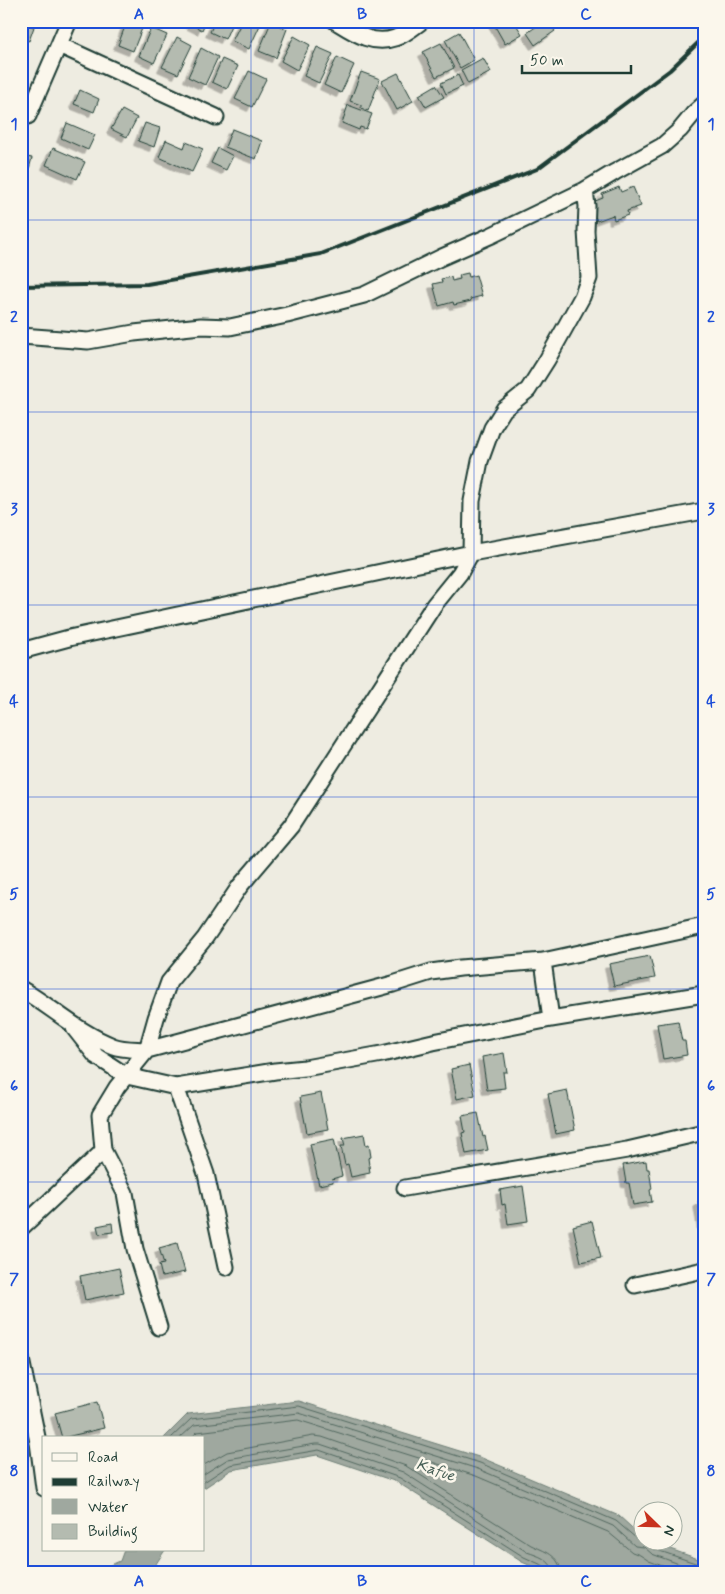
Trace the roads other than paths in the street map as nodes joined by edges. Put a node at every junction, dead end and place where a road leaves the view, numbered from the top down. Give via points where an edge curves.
1 (69, 21) edge
2 (335, 21) edge
3 (422, 21) edge
4 (58, 45) junction
5 (704, 104) edge
6 (28, 116) dead end
7 (216, 117) dead end
8 (585, 190) junction
9 (21, 336) edge
10 (704, 511) edge
11 (471, 553) junction
12 (21, 651) edge
13 (704, 926) edge
14 (542, 961) junction
15 (21, 989) edge
16 (704, 994) edge
17 (551, 1019) junction
18 (71, 1024) junction
19 (148, 1050) junction
20 (127, 1076) junction
21 (176, 1087) junction
22 (704, 1132) edge
23 (103, 1150) junction
24 (405, 1188) dead end
25 (21, 1228) edge
26 (226, 1266) dead end
27 (704, 1270) edge
28 (635, 1285) dead end
29 (159, 1327) dead end
30 (21, 1359) edge
31 (42, 1473) edge

1 - 4 street
2 - 3 street via 376,41 395,38
4 - 6 street
4 - 7 street
5 - 8 street via 662,146
8 - 9 street via 364,295 287,315 230,327 201,326 88,341
8 - 11 street via 589,278 582,297 528,390 504,409 492,428 480,461 472,501
10 - 11 street
11 - 12 street
11 - 19 street via 291,826 240,886 205,938 169,982
13 - 14 street
14 - 17 street
14 - 19 street via 432,972
15 - 18 street
16 - 17 street
17 - 21 street via 305,1068
18 - 19 street via 114,1047
18 - 20 street via 96,1056
19 - 20 street
20 - 21 street
20 - 23 street via 100,1115
21 - 26 street via 206,1174
22 - 24 street via 627,1150
23 - 25 street
23 - 29 street via 125,1192 135,1249
27 - 28 street
30 - 31 street

